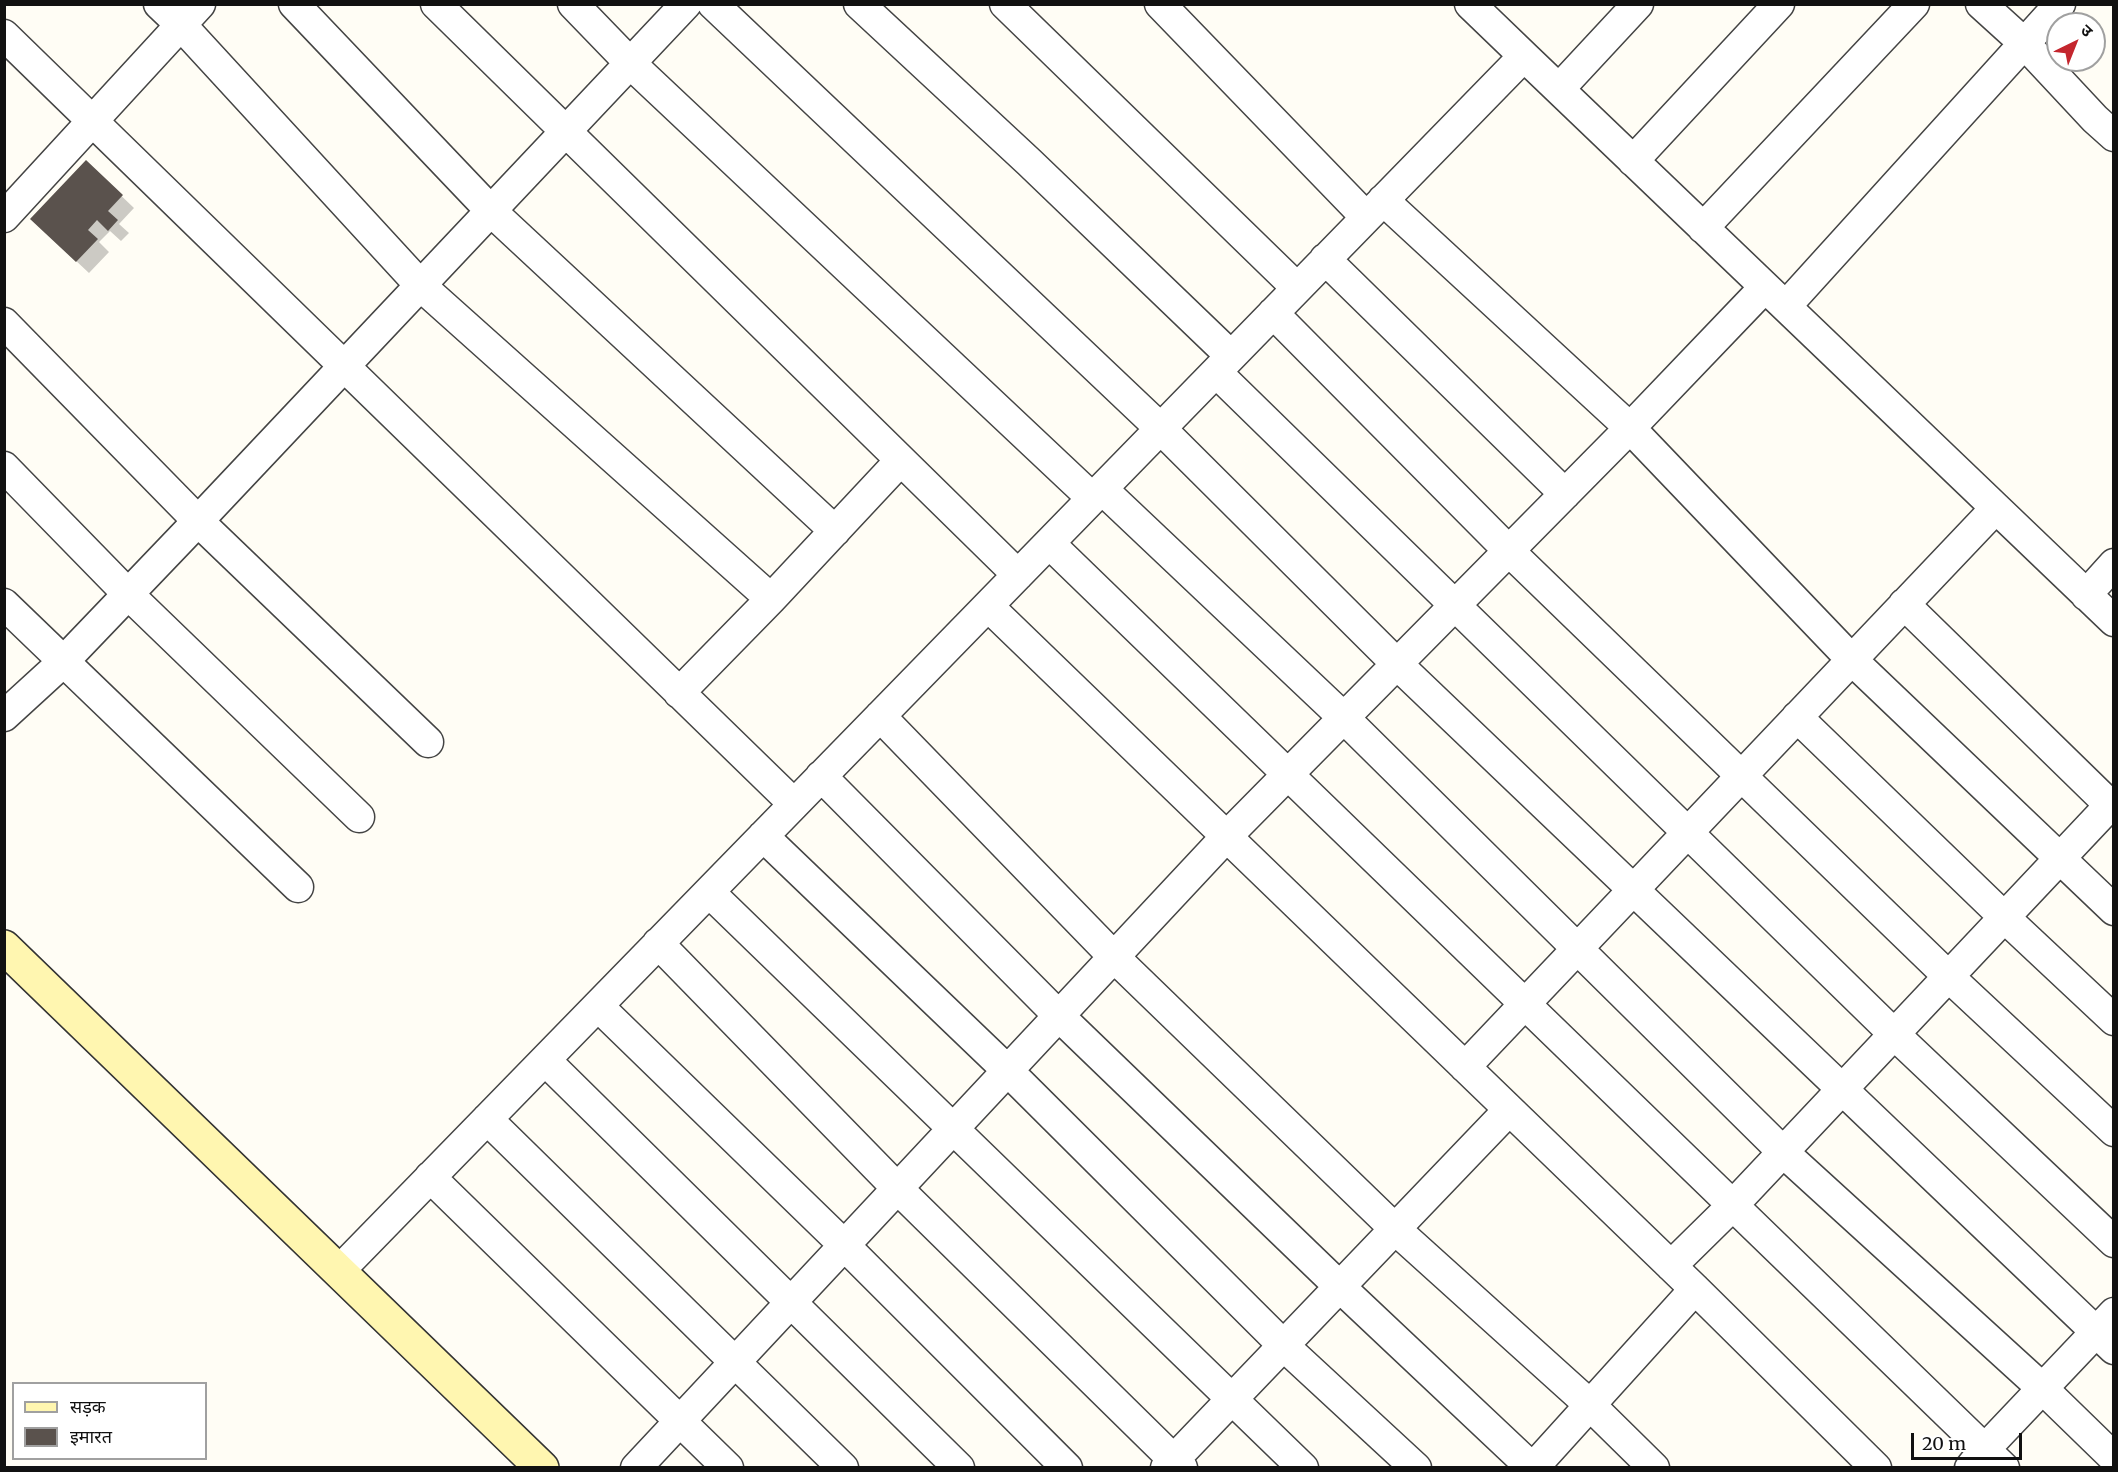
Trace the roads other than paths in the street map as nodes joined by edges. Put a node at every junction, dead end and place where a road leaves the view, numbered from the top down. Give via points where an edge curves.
1 (159, 4) edge
2 (294, 4) edge
3 (436, 4) edge
4 (573, 4) edge
5 (686, 4) edge
6 (713, 4) edge
7 (859, 4) edge
8 (1005, 4) edge
9 (1638, 4) edge
10 (1779, 4) edge
11 (1914, 4) edge
12 (1980, 4) edge
13 (2060, 4) edge
14 (1162, 5) edge
15 (1487, 10) edge
16 (190, 15) edge
17 (4, 35) edge
18 (2024, 43) junction
19 (1524, 56) junction
20 (631, 64) junction
21 (1559, 89) junction
22 (2107, 118) edge
23 (92, 120) junction
24 (567, 132) junction
25 (1633, 161) junction
26 (11, 198) edge
27 (1375, 208) junction
28 (492, 212) junction
29 (1703, 228) junction
30 (1325, 260) junction
31 (421, 286) junction
32 (1297, 288) junction
33 (1776, 297) junction
34 (1273, 313) junction
35 (4, 323) edge
36 (1223, 364) junction
37 (344, 367) junction
38 (1161, 428) junction
39 (1630, 428) junction
40 (900, 461) junction
41 (4, 467) edge
42 (1097, 494) junction
43 (1564, 494) junction
44 (1996, 508) junction
45 (198, 521) junction
46 (835, 531) junction
47 (1049, 543) junction
48 (1509, 551) junction
49 (2114, 564) edge
50 (1018, 575) junction
51 (127, 593) junction
52 (2086, 595) junction
53 (771, 599) junction
54 (4, 604) edge
55 (1904, 604) junction
56 (988, 606) junction
57 (1454, 606) junction
58 (2114, 621) edge
59 (1852, 660) junction
60 (63, 662) junction
61 (1397, 664) junction
62 (679, 693) junction
63 (4, 716) edge
64 (880, 716) junction
65 (1797, 717) junction
66 (1344, 718) junction
67 (428, 742) dead end
68 (1288, 775) junction
69 (821, 776) junction
70 (1741, 776) junction
71 (794, 804) junction
72 (2112, 805) edge
73 (359, 817) dead end
74 (1688, 832) junction
75 (763, 836) junction
76 (1226, 837) junction
77 (2059, 859) junction
78 (298, 887) dead end
79 (1633, 890) junction
80 (709, 892) junction
81 (2114, 910) edge
82 (2004, 917) junction
83 (658, 943) junction
84 (4, 947) edge
85 (1577, 948) junction
86 (1114, 957) junction
87 (1948, 976) junction
88 (1525, 1004) junction
89 (598, 1006) junction
90 (1059, 1016) junction
91 (2114, 1020) edge
92 (1894, 1034) junction
93 (545, 1059) junction
94 (1465, 1067) junction
95 (1008, 1071) junction
96 (1842, 1089) junction
97 (1509, 1110) junction
98 (487, 1119) junction
99 (953, 1128) junction
100 (2114, 1131) edge
101 (1783, 1152) junction
102 (430, 1177) junction
103 (897, 1188) junction
104 (1733, 1205) junction
105 (1395, 1229) junction
106 (2114, 1242) edge
107 (844, 1245) junction
108 (1671, 1266) junction
109 (339, 1271) junction
110 (1340, 1287) junction
111 (1695, 1289) junction
112 (790, 1302) junction
113 (2108, 1331) edge
114 (1284, 1346) junction
115 (735, 1362) junction
116 (2042, 1388) junction
117 (1233, 1399) junction
118 (1590, 1405) junction
119 (680, 1421) junction
120 (2114, 1458) edge
121 (1986, 1461) edge
122 (1174, 1465) edge
123 (542, 1467) edge
124 (636, 1467) edge
125 (728, 1467) edge
126 (843, 1467) edge
127 (959, 1467) edge
128 (1067, 1467) edge
129 (1303, 1467) edge
130 (1416, 1467) edge
131 (1533, 1467) edge
132 (1654, 1467) edge
133 (1876, 1467) edge

1 - 16 street
2 - 28 street
3 - 24 street
4 - 20 street
5 - 20 street
6 - 38 street
7 - 36 street via 1029,162
8 - 32 street
9 - 21 street
10 - 25 street
11 - 29 street
12 - 18 street
13 - 18 street
14 - 27 street
15 - 19 street
16 - 23 street
16 - 31 street
17 - 23 street
18 - 22 street
18 - 33 street
19 - 21 street
19 - 27 street
20 - 24 street
20 - 42 street
21 - 25 street
23 - 26 street
23 - 37 street
24 - 28 street
24 - 40 street
25 - 29 street
27 - 30 street
27 - 39 street
28 - 31 street
28 - 46 street
29 - 33 street
30 - 32 street
30 - 43 street
31 - 37 street
31 - 53 street
32 - 34 street
33 - 39 street
33 - 44 street
34 - 36 street
34 - 48 street
35 - 45 street
36 - 38 street
36 - 57 street
37 - 45 street
37 - 62 street
38 - 42 street
38 - 61 street
39 - 43 street
39 - 59 street
40 - 46 street
40 - 50 street
41 - 51 street
42 - 47 street
42 - 66 street
43 - 48 street
44 - 52 street
44 - 55 street
45 - 51 street
45 - 67 street
46 - 53 street
47 - 50 street
47 - 68 street
48 - 57 street
48 - 70 street
49 - 52 street
50 - 56 street
51 - 60 street
51 - 73 street
52 - 58 street
53 - 62 street
54 - 60 street
55 - 59 street
55 - 72 street
56 - 64 street
56 - 76 street
57 - 61 street
57 - 74 street
59 - 65 street
59 - 77 street
60 - 63 street
60 - 78 street
61 - 66 street
61 - 79 street
62 - 71 street
64 - 69 street
64 - 86 street
65 - 70 street
65 - 82 street
66 - 68 street
66 - 85 street
68 - 76 street
68 - 88 street
69 - 71 street
69 - 90 street
70 - 74 street
70 - 87 street
71 - 75 street
72 - 77 street
74 - 79 street
74 - 92 street
75 - 80 street
75 - 95 street
76 - 86 street
76 - 94 street
77 - 81 street
77 - 82 street
79 - 85 street
79 - 96 street
80 - 83 street
80 - 99 street
82 - 87 street
82 - 91 street
83 - 89 street
83 - 103 street
84 - 109 street
85 - 88 street
85 - 101 street
86 - 90 street
86 - 105 street
87 - 92 street
87 - 100 street
88 - 94 street
88 - 104 street
89 - 93 street
89 - 107 street
90 - 95 street
90 - 110 street
92 - 96 street
92 - 106 street
93 - 98 street
93 - 112 street
94 - 97 street
95 - 99 street
95 - 114 street
96 - 101 street
96 - 113 street
97 - 105 street
97 - 108 street
98 - 102 street
98 - 115 street
99 - 103 street
99 - 117 street
101 - 104 street
101 - 116 street
102 - 109 street
102 - 119 street
103 - 107 street
103 - 122 street
104 - 108 street
104 - 121 street
105 - 110 street
105 - 118 street
107 - 112 street
107 - 128 street
108 - 111 street
109 - 123 street
110 - 114 street
110 - 131 street
111 - 118 street
111 - 133 street
112 - 115 street
112 - 127 street
113 - 116 street
114 - 117 street
114 - 130 street
115 - 119 street
115 - 126 street
116 - 120 street
116 - 121 street
117 - 122 street
117 - 129 street
118 - 131 street
118 - 132 street
119 - 124 street
119 - 125 street

